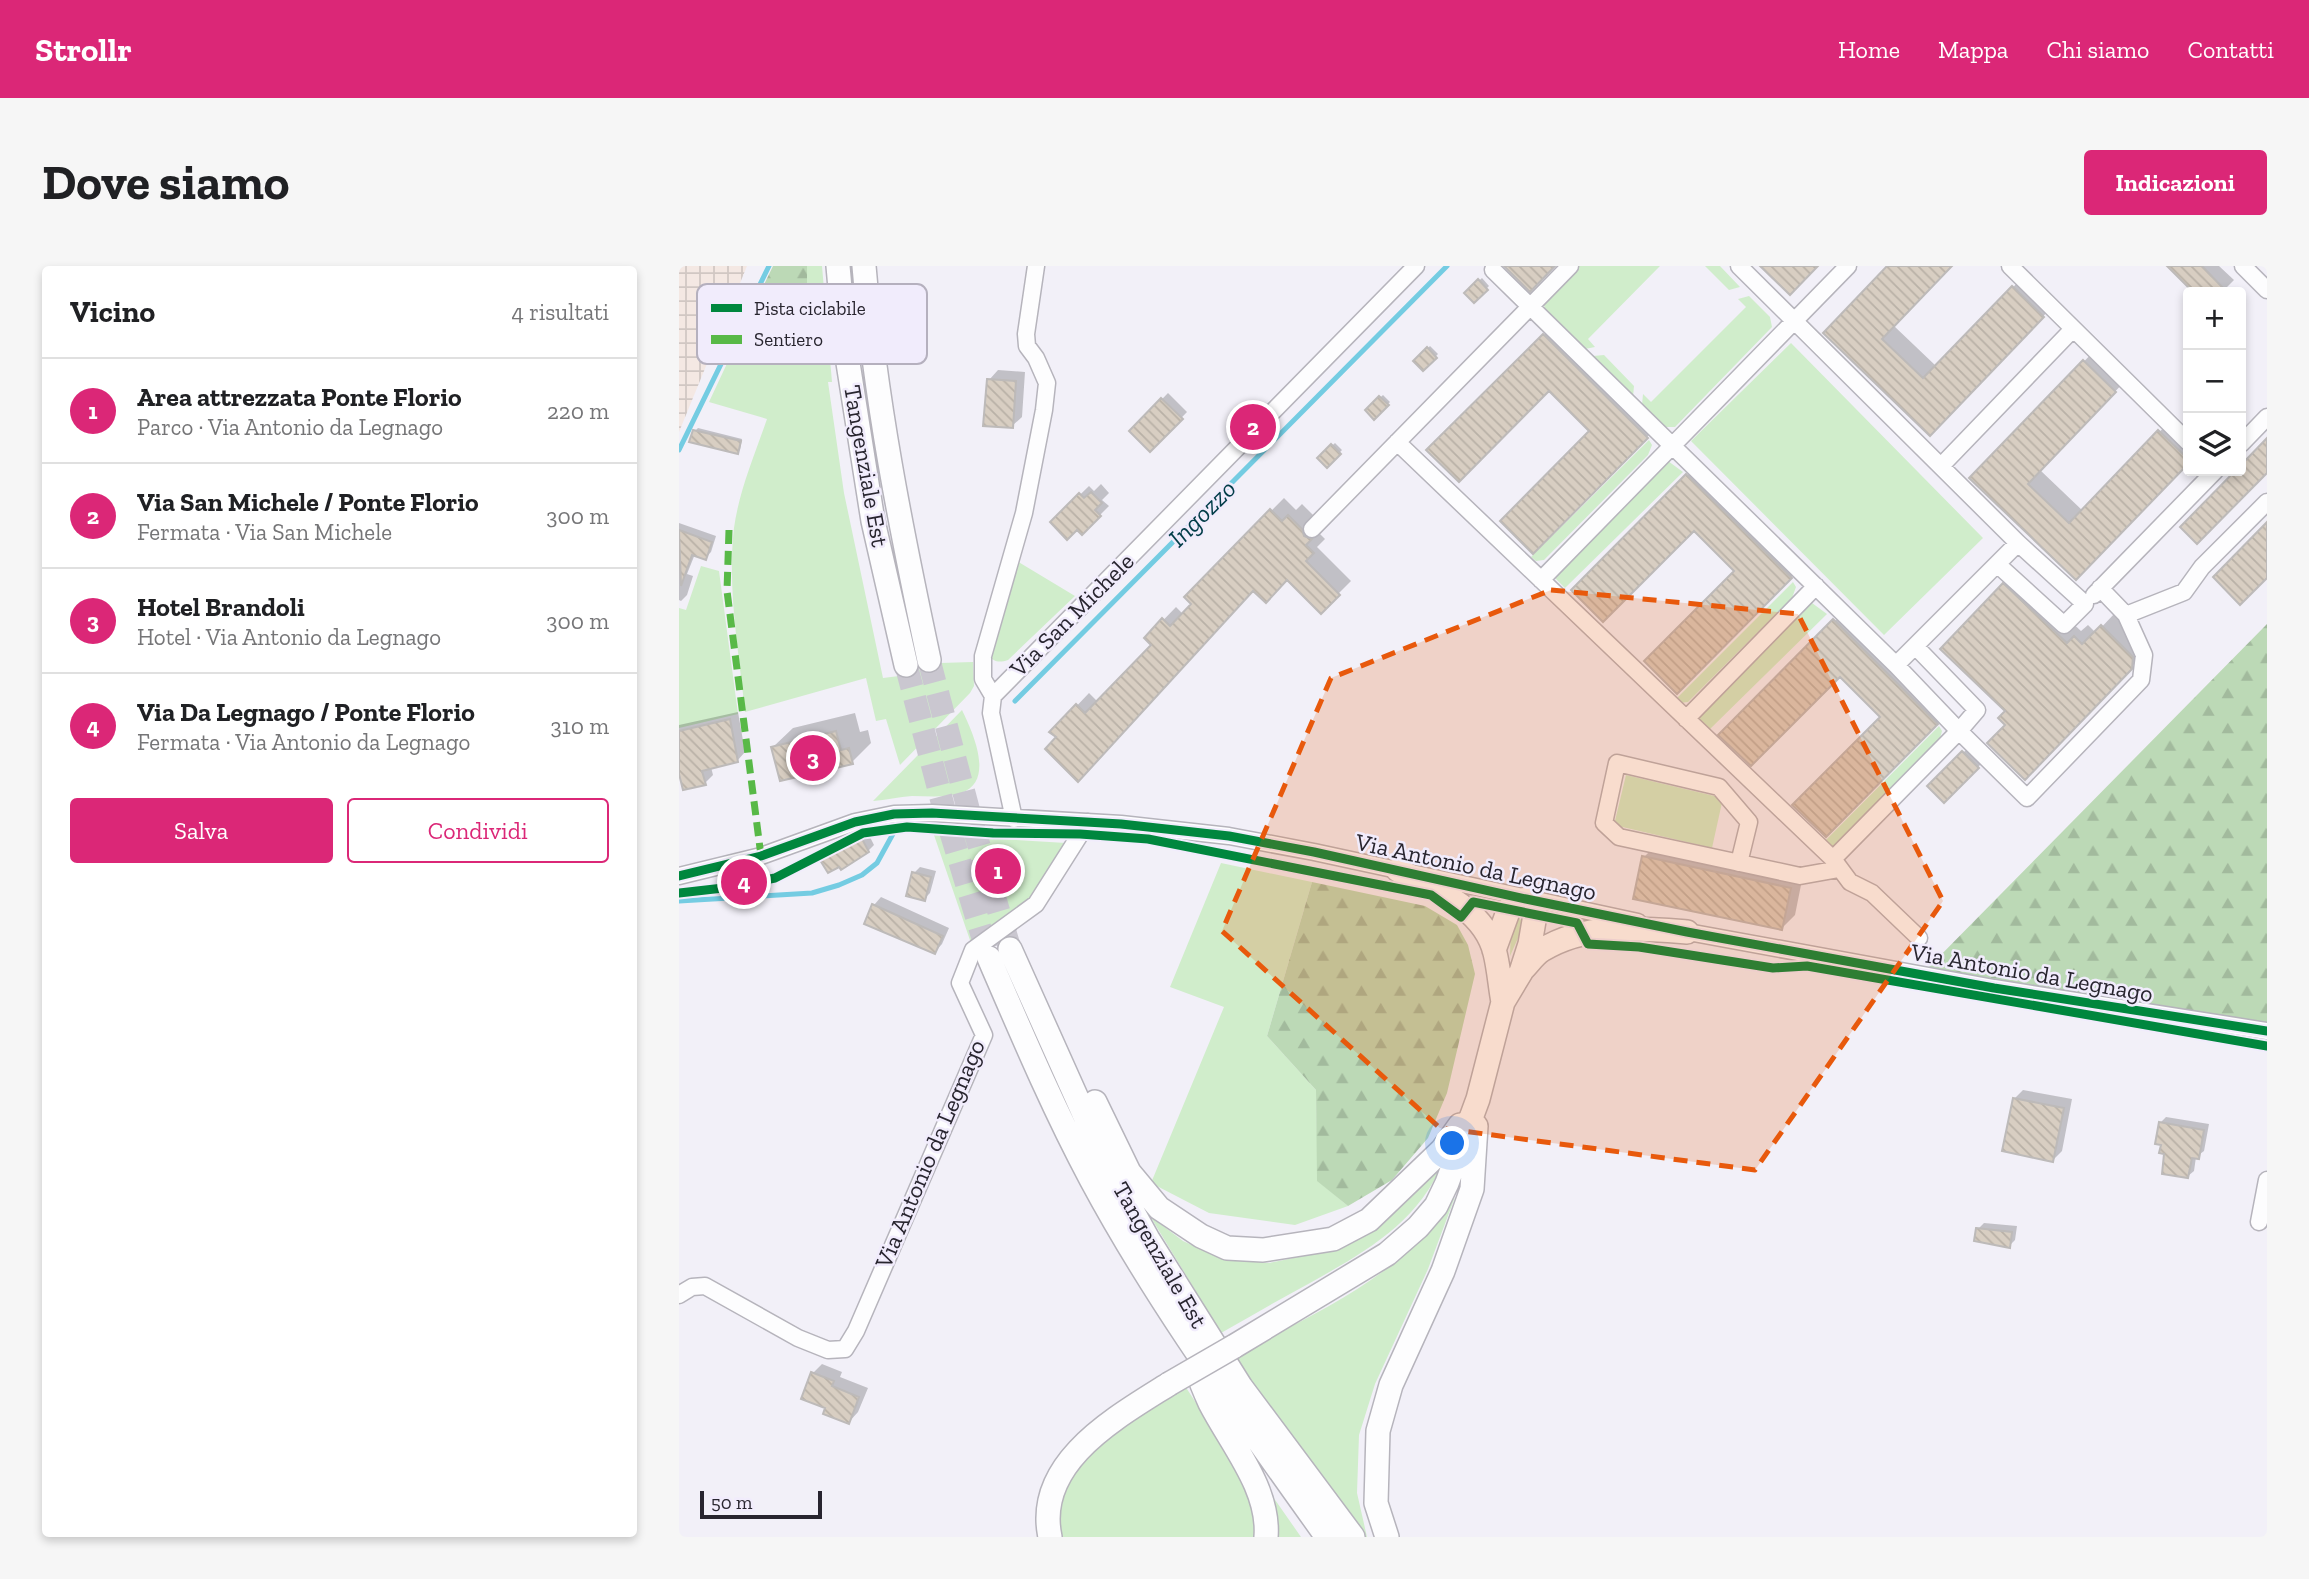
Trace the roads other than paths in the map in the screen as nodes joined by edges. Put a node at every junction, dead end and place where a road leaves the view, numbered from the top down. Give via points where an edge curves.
1 (838, 266) edge
2 (864, 266) edge
3 (1036, 266) edge
4 (1416, 266) edge
5 (1570, 266) edge
6 (1739, 266) edge
7 (1848, 266) edge
8 (2010, 266) edge
9 (2243, 266) edge
10 (1493, 270) dead end
11 (840, 284) edge
12 (866, 284) edge
13 (2267, 290) edge
14 (1530, 306) junction
15 (1794, 320) junction
16 (2073, 329) junction
17 (848, 364) edge
18 (874, 364) edge
19 (2267, 417) edge
20 (2183, 437) edge
21 (2246, 439) edge
22 (1397, 442) junction
23 (1673, 446) junction
24 (1942, 465) junction
25 (2210, 476) edge
26 (2267, 502) edge
27 (1312, 529) dead end
28 (2018, 543) junction
29 (1997, 564) junction
30 (1541, 580) junction
31 (1816, 586) junction
32 (2100, 588) junction
33 (2085, 604) junction
34 (2126, 615) junction
35 (1915, 646) junction
36 (929, 660) tunnel mouth
37 (906, 665) tunnel mouth
38 (1896, 665) junction
39 (993, 695) junction
40 (1686, 719) junction
41 (1959, 731) junction
42 (1014, 819) junction
43 (1088, 822) junction
44 (1739, 863) junction
45 (1836, 864) junction
46 (1398, 870) junction
47 (679, 876) edge
48 (1526, 899) junction
49 (1687, 932) junction
50 (1919, 938) dead end
51 (1010, 949) tunnel mouth
52 (1495, 950) junction
53 (989, 958) tunnel mouth
54 (1521, 972) junction
55 (1031, 998) junction
56 (1503, 1002) junction
57 (2267, 1031) edge
58 (1478, 1099) junction
59 (2267, 1180) edge
60 (2259, 1222) dead end
61 (679, 1295) edge
62 (1180, 1330) junction
63 (1049, 1537) edge
64 (1266, 1537) edge
65 (1327, 1537) edge
66 (1353, 1537) edge
67 (1387, 1537) edge

1 - 11 highway, Tangenziale Est
2 - 12 highway, Tangenziale Est
3 - 39 street via 1027,346 1047,383 1024,513 983,656 983,679
4 - 39 street, Via San Michele
5 - 14 street
6 - 15 street
7 - 15 street
8 - 16 street
9 - 13 street
10 - 14 street
14 - 22 street
14 - 23 street
15 - 23 street
15 - 24 street
16 - 20 street
16 - 24 street
17 - 37 highway, Tangenziale Est via 873,521
18 - 36 highway, Tangenziale Est via 895,500
19 - 21 street
22 - 27 street
22 - 30 street
23 - 30 street
23 - 31 street
24 - 28 street
25 - 32 street
26 - 34 street via 2202,567 2184,592
28 - 29 street
28 - 33 street
29 - 33 street via 2064,625
29 - 35 street
30 - 40 street
31 - 38 street
31 - 40 street
32 - 33 street
32 - 34 street
34 - 41 street via 2144,655 2141,680 2027,798
35 - 38 street
35 - 41 street via 1977,710
38 - 41 street
39 - 42 street, Via San Michele via 991,713
40 - 45 street
41 - 45 street
42 - 43 street, Via Antonio da Legnago
42 - 47 street, Via Antonio da Legnago via 894,814 855,822 761,856
43 - 46 street, Via Antonio da Legnago via 1229,836
43 - 61 street, Via Antonio da Legnago via 1036,904 973,950 960,984 984,1035 845,1349 828,1350 798,1338 705,1286
44 - 44 street via 1619,837 1604,823 1616,763 1719,787 1749,822
44 - 45 street via 1800,876
45 - 50 street
46 - 48 street, Via Antonio da Legnago
46 - 52 highway via 1458,901 1481,925
48 - 49 street, Via Antonio da Legnago
48 - 52 highway via 1509,909
48 - 54 highway via 1535,915
49 - 54 highway via 1631,928 1583,933 1541,950
49 - 57 street, Via Antonio da Legnago via 1994,988
51 - 55 highway, Tangenziale Est
52 - 56 highway
53 - 62 highway, Tangenziale Est via 1091,1180
54 - 56 highway
55 - 58 highway via 1073,1057 1129,1172 1159,1208 1227,1248 1263,1250 1333,1239 1369,1220 1442,1150
55 - 66 highway, Tangenziale Est via 1106,1163 1148,1239 1241,1387
56 - 58 highway
58 - 63 highway, bridge via 1447,1183 1418,1227 1387,1254 1108,1423 1063,1468 1052,1495
58 - 67 highway via 1472,1189 1443,1271 1391,1385 1378,1431 1375,1503
59 - 60 street
62 - 64 highway via 1209,1402 1256,1485 1267,1522
62 - 65 highway, Tangenziale Est

